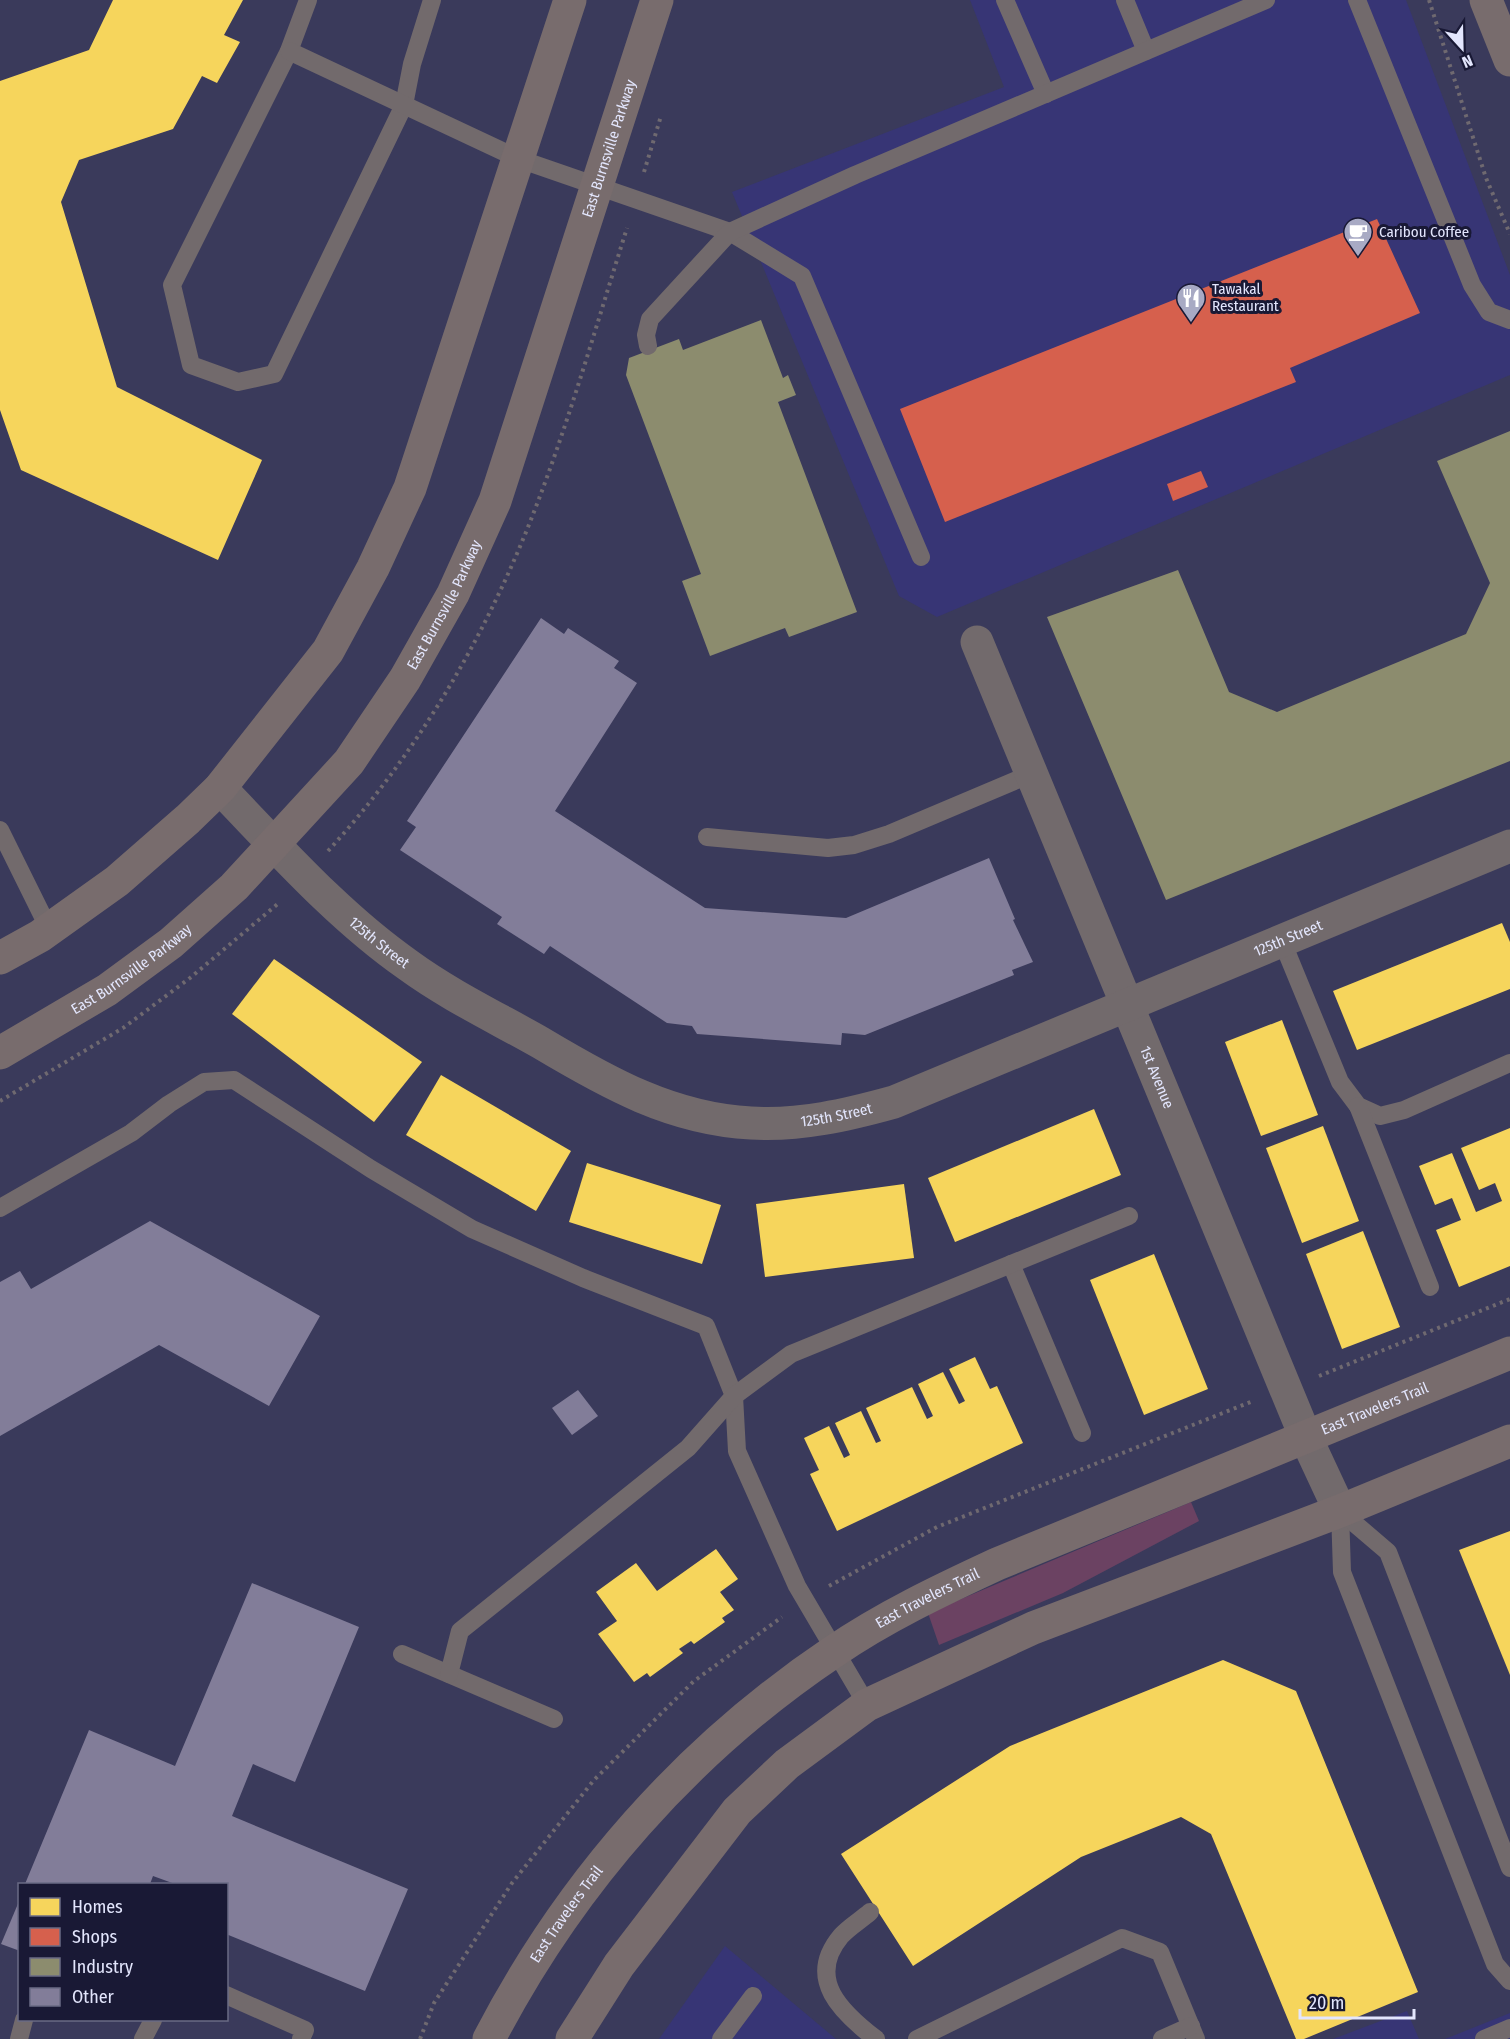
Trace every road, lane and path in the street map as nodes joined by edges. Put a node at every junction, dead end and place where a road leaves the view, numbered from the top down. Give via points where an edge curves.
1 (308, 0) edge
2 (432, 0) edge
3 (570, 0) edge
4 (657, 0) edge
5 (1005, 0) edge
6 (1125, 0) edge
7 (1266, 0) edge
8 (1357, 0) edge
9 (1429, 0) edge
10 (1486, 0) edge
11 (1234, 6) edge
12 (289, 51) junction
13 (1146, 51) junction
14 (1510, 60) edge
15 (1046, 94) junction
16 (404, 105) junction
17 (519, 159) junction
18 (596, 187) junction
19 (730, 232) junction
20 (1510, 234) edge
21 (1510, 320) edge
22 (648, 346) dead end
23 (921, 557) dead end
24 (977, 642) dead end
25 (1031, 774) junction
26 (220, 788) junction
27 (0, 830) edge
28 (707, 837) dead end
29 (275, 845) junction
30 (1510, 846) edge
31 (49, 929) junction
32 (1282, 941) junction
33 (0, 958) edge
34 (1127, 1006) junction
35 (0, 1053) edge
36 (1510, 1063) edge
37 (1358, 1106) junction
38 (0, 1208) edge
39 (1129, 1216) dead end
40 (1011, 1264) junction
41 (1430, 1287) dead end
42 (1510, 1353) edge
43 (734, 1396) junction
44 (1082, 1433) dead end
45 (1306, 1438) junction
46 (1510, 1441) edge
47 (1340, 1511) junction
48 (834, 1651) junction
49 (402, 1654) dead end
50 (449, 1674) junction
51 (867, 1705) junction
52 (554, 1719) dead end
53 (1510, 1868) edge
54 (870, 1912) dead end
55 (1510, 1981) edge
56 (228, 1996) edge
57 (753, 1996) dead end
58 (24, 2021) edge
59 (152, 2021) edge
60 (1510, 2028) edge
61 (1193, 2032) edge
62 (19, 2039) edge
63 (143, 2039) edge
64 (301, 2039) edge
65 (489, 2039) edge
66 (572, 2039) edge
67 (721, 2039) edge
68 (876, 2039) edge
69 (917, 2039) edge
70 (1162, 2039) edge
71 (1484, 2039) edge

1 - 12 lane
2 - 16 lane
3 - 17 street
4 - 18 street, East Burnsville Parkway
5 - 15 lane
6 - 13 lane
7 - 11 lane
8 - 21 lane via 1472,285 1489,312
9 - 20 path via 1486,178
10 - 14 street
11 - 13 lane
12 - 16 lane
12 - 16 lane via 172,285 191,365 238,382 274,374
13 - 15 lane
15 - 19 lane
16 - 17 lane
17 - 18 lane
17 - 26 street via 410,488 391,532 328,651
18 - 19 lane
18 - 29 street, East Burnsville Parkway via 495,501 453,594 405,679 349,762
19 - 22 lane via 650,319
19 - 23 lane via 802,276
24 - 25 street, 1st Avenue
25 - 28 lane via 854,845 828,848
25 - 34 street, 1st Avenue
26 - 29 street, 125th Street
26 - 31 street via 117,881
27 - 31 lane
29 - 34 street, 125th Street via 346,915 409,966 614,1086 704,1117 751,1123 801,1122 894,1102
29 - 35 street, East Burnsville Parkway via 171,943 107,990
30 - 32 street, 125th Street
31 - 33 street
32 - 34 street, 125th Street
32 - 37 lane via 1340,1082
34 - 45 street, 1st Avenue
36 - 37 lane via 1404,1110 1380,1116
37 - 41 lane
38 - 43 lane via 131,1133 204,1082 234,1080 472,1229 706,1326
39 - 40 lane
40 - 43 lane via 791,1354
40 - 44 lane
42 - 45 street, East Travelers Trail
43 - 48 lane via 737,1451 797,1586
43 - 50 lane via 688,1448 460,1630
45 - 47 street, 1st Avenue
45 - 48 street, East Travelers Trail via 997,1564 917,1602
46 - 47 street
47 - 51 street via 1033,1628
47 - 53 lane via 1388,1552
47 - 55 lane via 1342,1572 1496,1964
48 - 51 lane
48 - 65 street, East Travelers Trail via 774,1694 688,1768 613,1849 558,1923
49 - 50 lane
50 - 52 lane
51 - 66 street via 787,1764 737,1811 619,1965
54 - 68 lane via 842,1936 831,1953 825,1975 831,1995
56 - 64 lane via 305,2030
57 - 67 lane
58 - 62 lane
59 - 63 lane
60 - 71 lane
61 - 69 lane via 1160,1952 1122,1938
61 - 70 lane

